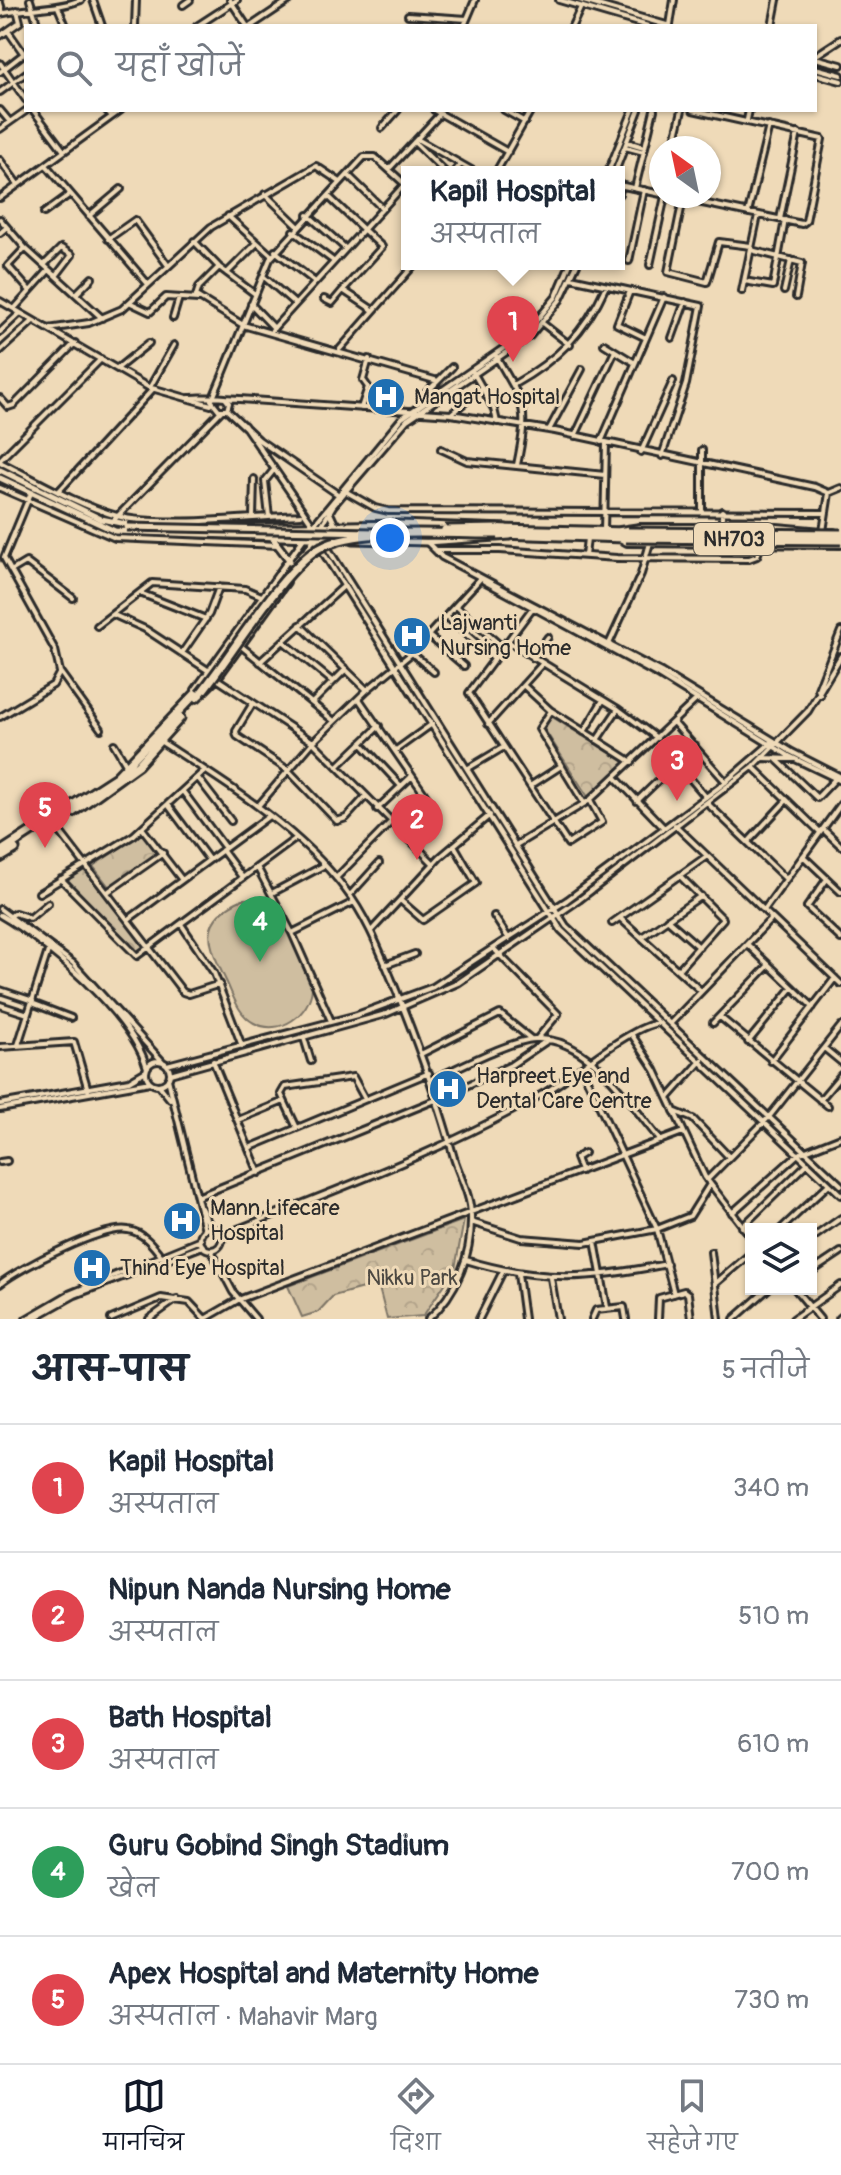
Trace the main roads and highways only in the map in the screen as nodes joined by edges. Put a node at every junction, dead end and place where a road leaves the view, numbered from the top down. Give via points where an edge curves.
1 (0, 470) edge
2 (0, 478) edge
3 (329, 512) road end
4 (120, 524) junction
5 (335, 526) junction
6 (316, 532) junction
7 (375, 532) junction
8 (504, 532) junction
9 (623, 535) junction
10 (271, 536) junction
11 (841, 538) edge
12 (290, 561) road end
13 (197, 695) junction
14 (158, 740) junction
15 (0, 852) edge
16 (0, 858) edge

1 - 4 main road
2 - 10 main road via 115,531
3 - 5 main road
4 - 6 main road
4 - 7 main road, bridge
5 - 6 main road
5 - 8 main road via 503,525
6 - 8 main road via 427,542 505,539
6 - 10 main road
7 - 8 highway, NH703, bridge
7 - 13 highway, NH703, bridge via 331,539 297,560
8 - 9 highway, NH703
8 - 9 highway, NH703
8 - 13 highway, NH703, bridge via 356,537 318,549 292,570
9 - 11 highway, NH703, bridge
10 - 12 main road
13 - 14 highway, NH703
14 - 15 highway, NH703 via 98,790
14 - 16 highway, NH703 via 101,795

